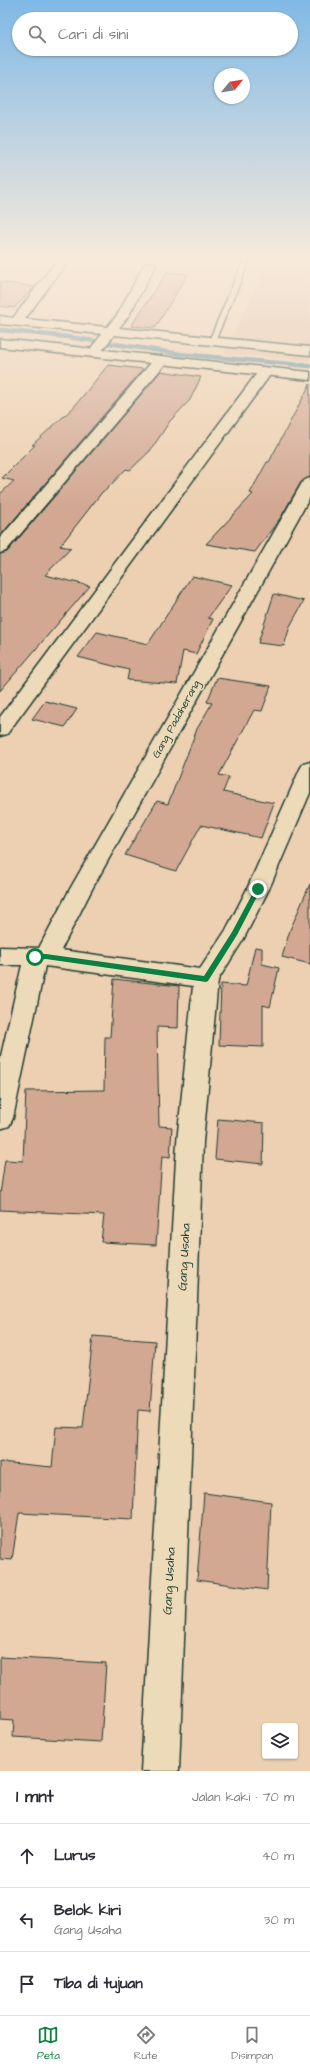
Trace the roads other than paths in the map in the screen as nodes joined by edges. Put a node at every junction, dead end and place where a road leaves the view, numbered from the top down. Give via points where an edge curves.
1 (102, 342) junction
2 (141, 342) edge
3 (218, 342) edge
4 (0, 343) edge
5 (310, 351) edge
6 (161, 360) junction
7 (265, 372) junction
8 (310, 376) edge
9 (310, 483) edge
10 (0, 548) edge
11 (0, 730) edge
12 (310, 769) edge
13 (0, 956) edge
14 (41, 957) junction
15 (206, 979) junction
16 (0, 1118) edge
17 (160, 1771) edge

1 - 2 street
1 - 4 street
1 - 6 street
3 - 5 street
6 - 7 street
6 - 10 street
7 - 8 street
7 - 11 street
9 - 14 street, Gang Padaherang
12 - 15 street, Gang Usaha via 258,889 235,934
13 - 14 street
14 - 15 street
14 - 16 street, Gang Padaherang
15 - 17 street, Gang Usaha via 190,1142

